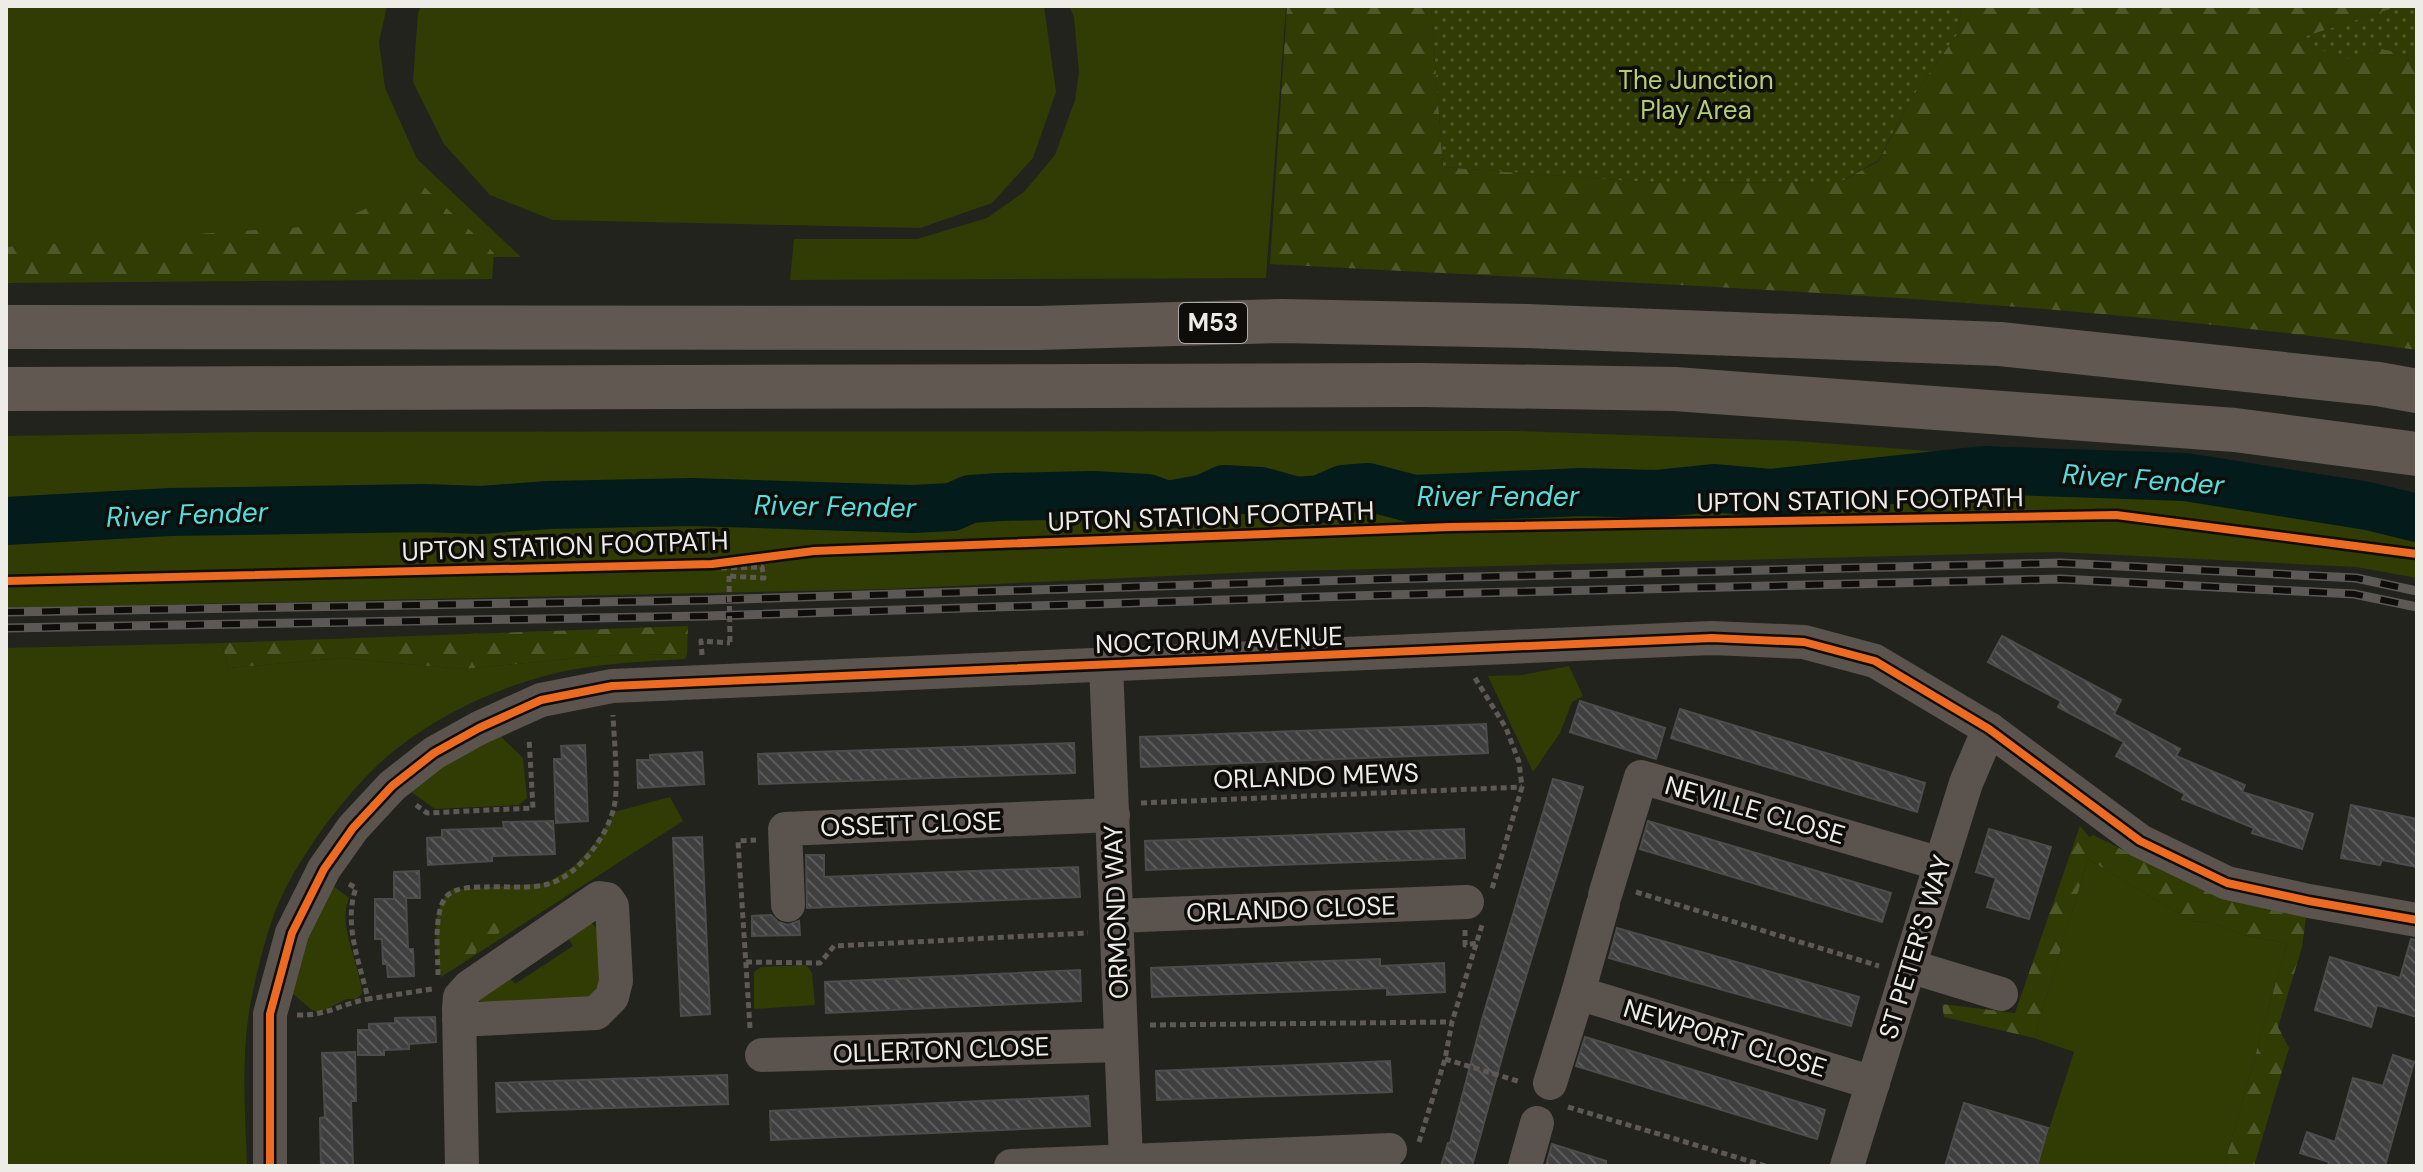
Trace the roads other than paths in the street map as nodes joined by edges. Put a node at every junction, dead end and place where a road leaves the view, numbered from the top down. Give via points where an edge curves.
1 (6, 327) edge
2 (6, 389) edge
3 (2417, 391) edge
4 (2417, 454) edge
5 (1106, 664) junction
6 (1989, 729) junction
7 (1112, 810) junction
8 (1941, 864) junction
9 (1467, 902) dead end
10 (788, 905) dead end
11 (2417, 920) edge
12 (1117, 924) junction
13 (1908, 970) junction
14 (1578, 993) junction
15 (2001, 994) dead end
16 (459, 1020) junction
17 (1121, 1035) junction
18 (762, 1055) road end
19 (1873, 1083) junction
20 (1542, 1085) road end
21 (1537, 1123) road end
22 (1374, 1156) edge
23 (1107, 1163) edge
24 (270, 1166) edge
25 (462, 1166) edge
26 (1011, 1166) edge
27 (1525, 1166) edge
28 (1847, 1166) edge

1 - 3 highway, M53 via 1037,328 1282,321 1526,326 2000,344
2 - 4 highway via 1675,389 2235,430
5 - 6 street, NOCTORUM AVENUE via 1712,638 1804,642 1875,661
5 - 7 street, ORMOND WAY
5 - 24 street, NOCTORUM AVENUE via 612,686 526,705 434,753 392,786 353,828 324,869 292,933 270,1014
6 - 8 street, ST PETER'S WAY
6 - 11 street, NOCTORUM AVENUE via 2140,841 2227,883
7 - 10 street, OSSETT CLOSE via 785,829
7 - 12 street, ORMOND WAY
8 - 13 street, ST PETER'S WAY
8 - 14 street, NEVILLE CLOSE via 1641,777 1612,896
9 - 12 street, ORLANDO CLOSE
12 - 17 street, ORMOND WAY
13 - 15 street
13 - 19 street, ST PETER'S WAY
14 - 19 street, NEWPORT CLOSE
14 - 20 street
16 - 16 street via 460,997 469,987 599,898 607,899 612,906 616,981 612,997 596,1013
16 - 25 street
17 - 18 street, OLLERTON CLOSE
17 - 23 street, ORMOND WAY
19 - 28 street, ST PETER'S WAY
21 - 27 street
22 - 23 street
23 - 26 street

